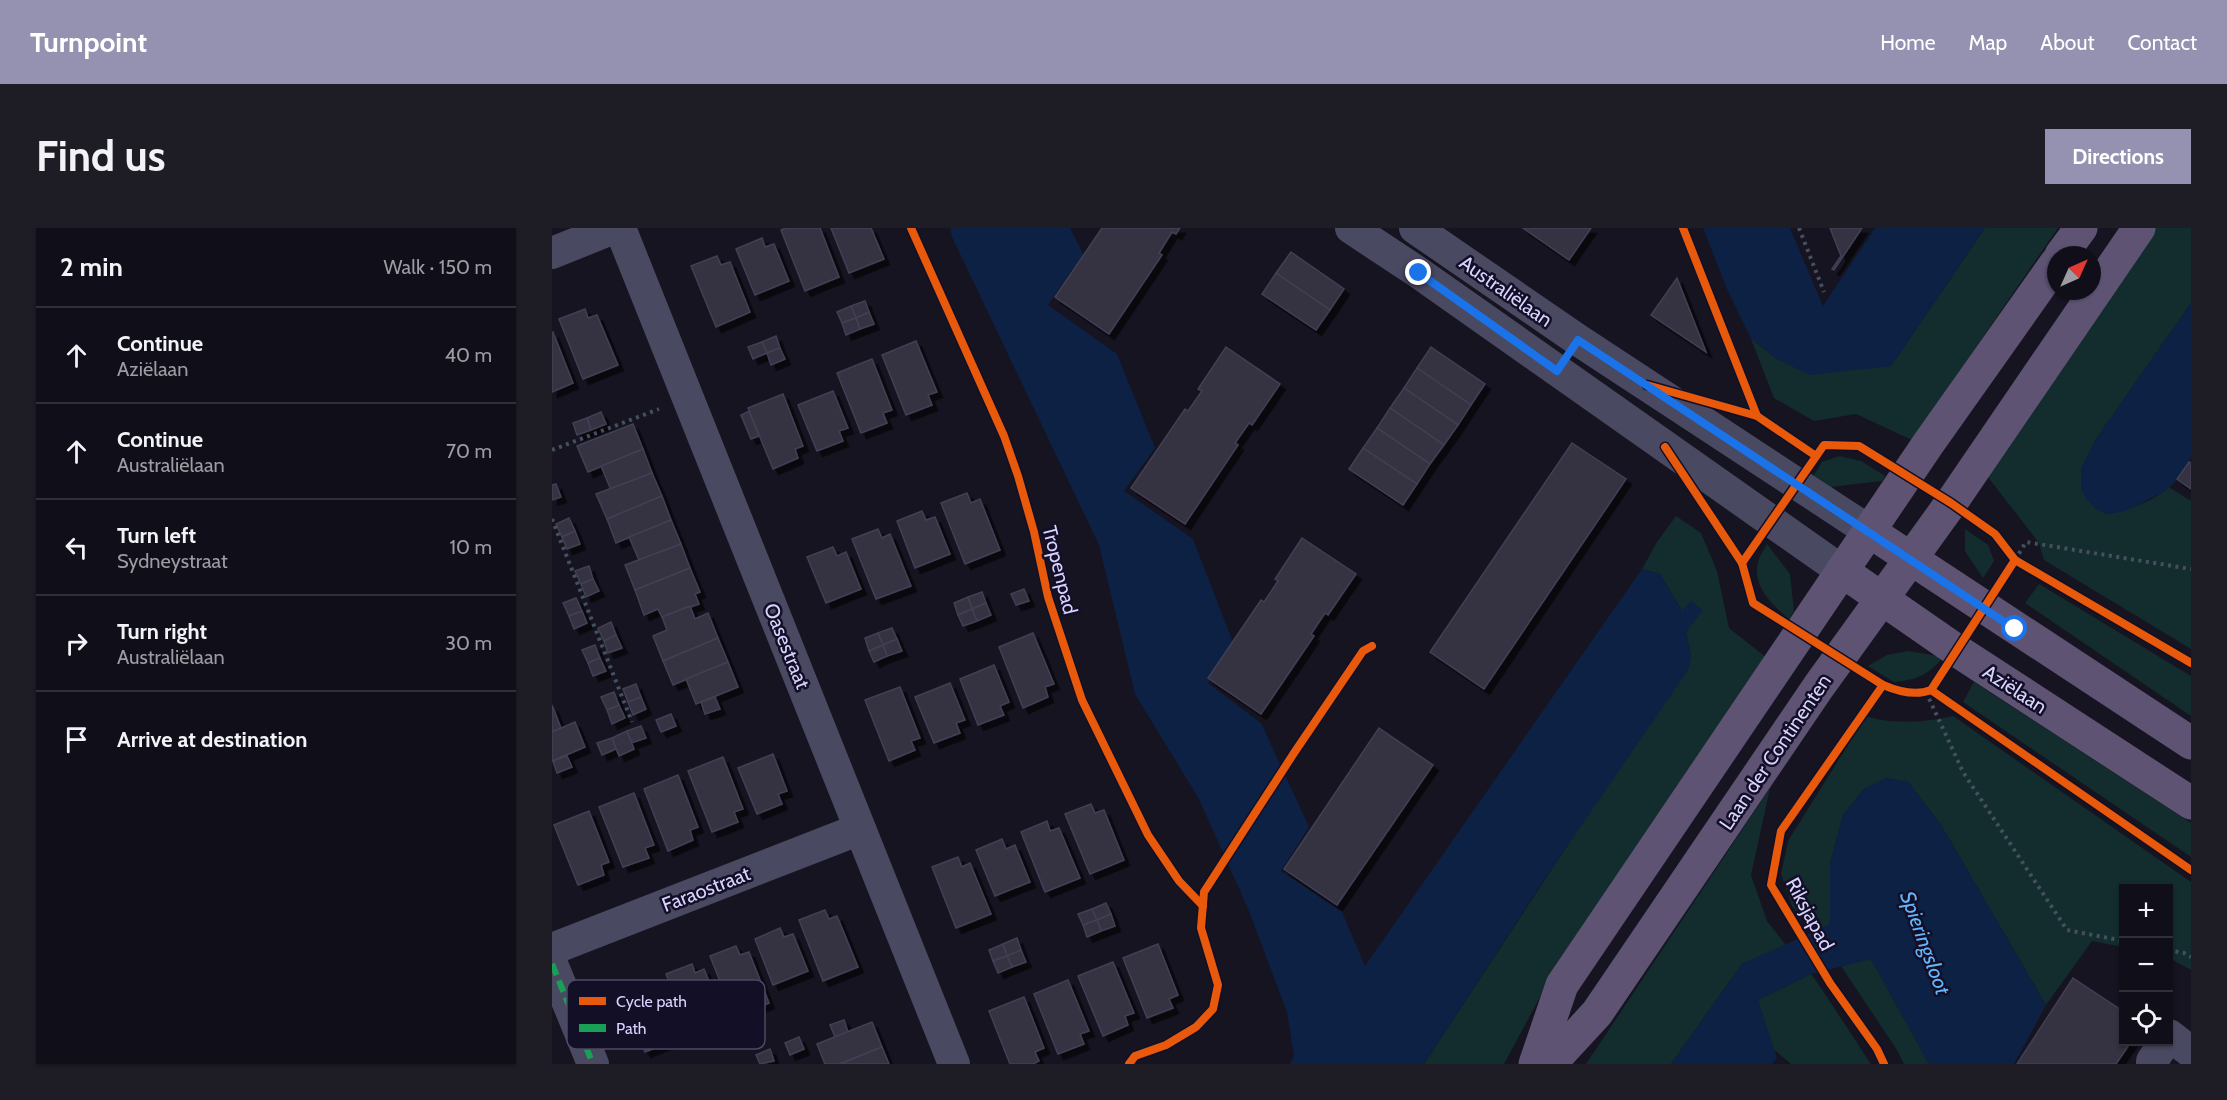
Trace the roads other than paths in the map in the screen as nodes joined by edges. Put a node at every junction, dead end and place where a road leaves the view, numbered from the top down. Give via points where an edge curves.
1 (614, 228) edge
2 (620, 228) edge
3 (1351, 228) edge
4 (2081, 228) edge
5 (2139, 228) edge
6 (1426, 236) edge
7 (2068, 246) edge
8 (552, 253) edge
9 (1419, 273) junction
10 (2047, 276) edge
11 (1578, 340) junction
12 (1557, 371) junction
13 (1869, 531) junction
14 (1911, 559) junction
15 (1842, 571) junction
16 (1882, 599) junction
17 (2191, 743) edge
18 (2191, 803) edge
19 (860, 829) junction
20 (552, 949) edge
21 (552, 964) edge
22 (567, 1001) edge
23 (2173, 1038) edge
24 (2162, 1046) edge
25 (587, 1049) edge
26 (2191, 1052) edge
27 (593, 1064) edge
28 (954, 1064) edge
29 (1535, 1064) edge
30 (1550, 1064) edge
31 (2152, 1064) edge

1 - 8 street
2 - 19 street, Oasestraat
3 - 9 street, Australiëlaan
4 - 7 main road
5 - 14 main road, Laan der Continenten
6 - 9 street
6 - 11 street, Australiëlaan
9 - 12 street, Australiëlaan
10 - 13 main road
11 - 12 street
11 - 13 street, Australiëlaan
12 - 15 street, Australiëlaan
13 - 14 main road
13 - 15 main road
14 - 16 main road, Laan der Continenten
14 - 17 main road
15 - 16 main road, Aziëlaan
15 - 29 main road via 1562,985
16 - 18 main road, Aziëlaan
16 - 30 main road, Laan der Continenten via 1597,1013
19 - 20 street, Faraostraat
19 - 28 street, Oasestraat
21 - 22 street
23 - 26 street
24 - 31 street
25 - 27 street

